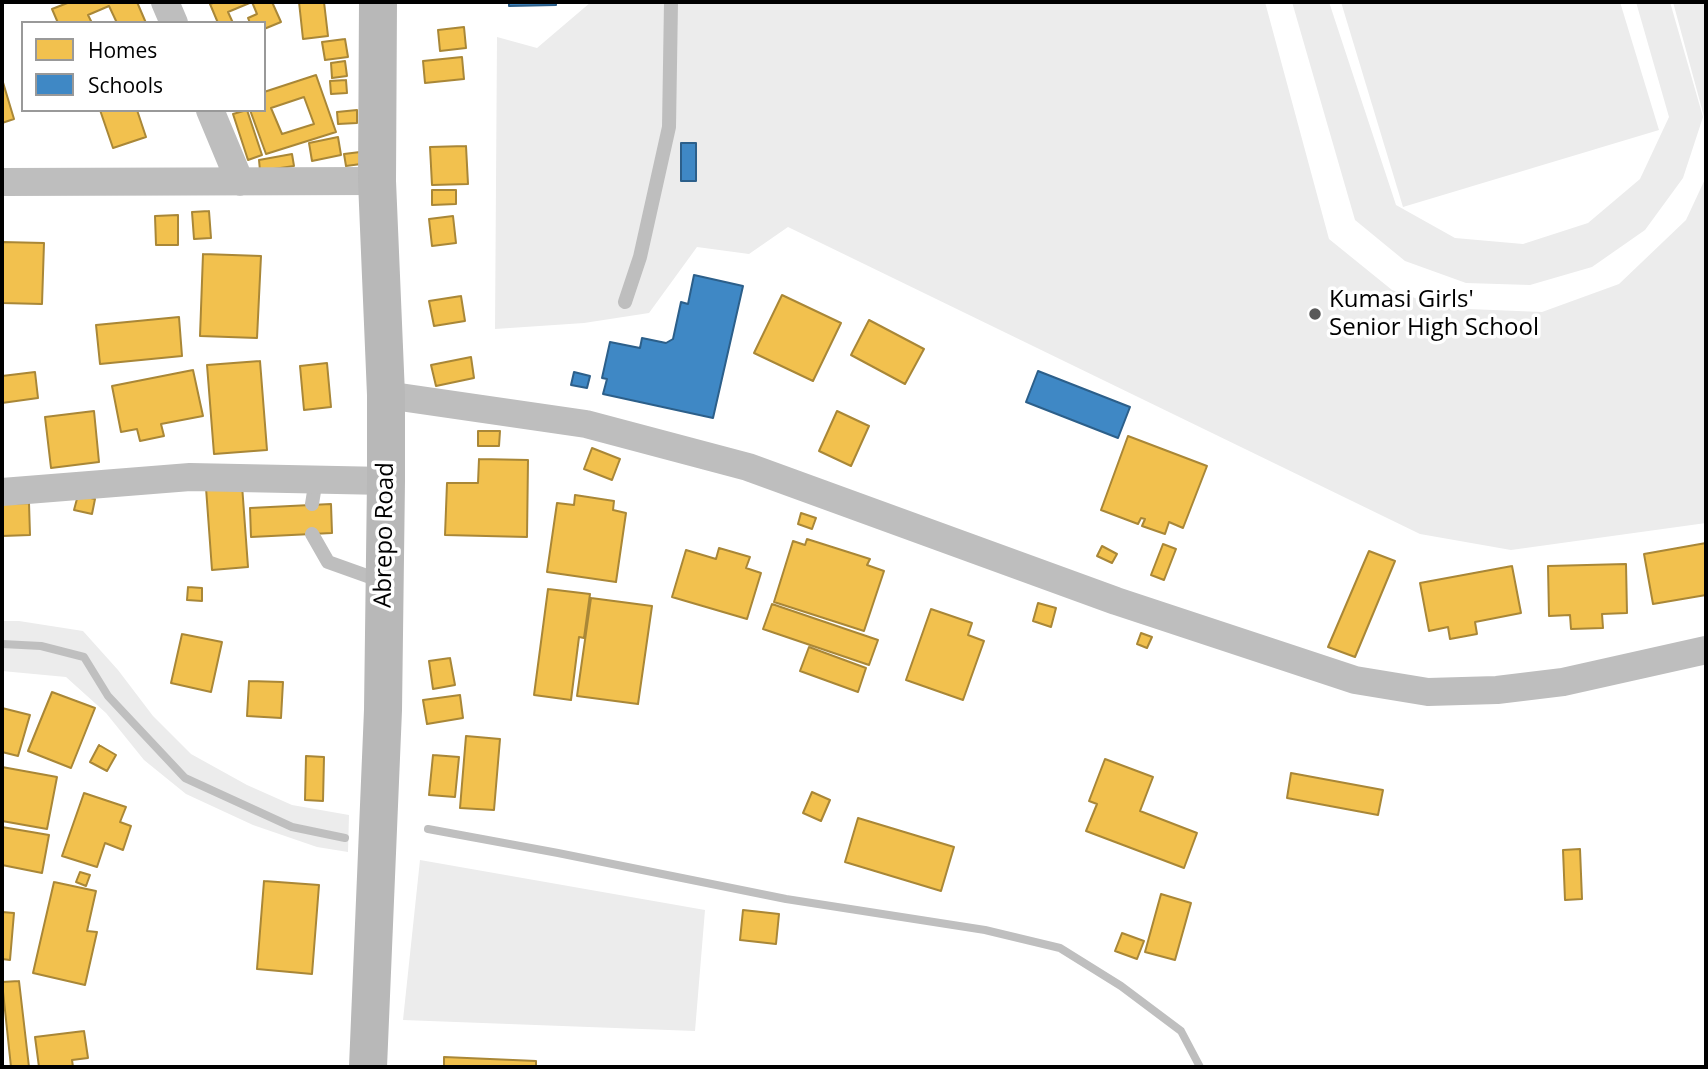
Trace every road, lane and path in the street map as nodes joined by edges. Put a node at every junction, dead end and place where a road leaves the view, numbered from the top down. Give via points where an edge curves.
1 (165, 2) edge
2 (378, 2) edge
3 (671, 2) edge
4 (173, 21) edge
5 (211, 112) edge
6 (2, 181) edge
7 (377, 181) junction
8 (240, 182) junction
9 (625, 302) dead end
10 (386, 395) junction
11 (386, 481) junction
12 (2, 492) edge
13 (312, 534) dead end
14 (385, 583) junction
15 (1706, 650) edge
16 (368, 1067) edge

1 - 4 street
2 - 7 main road, Abrepo Road
3 - 9 lane via 669,127 640,257
5 - 8 street
6 - 8 street
7 - 8 street
7 - 10 main road, Abrepo Road
10 - 11 main road, Abrepo Road
10 - 15 street via 586,425 748,467 1116,601 1355,680 1428,692 1497,691 1563,682
11 - 12 street via 314,492 190,477
11 - 14 main road, Abrepo Road
13 - 14 lane via 328,562
14 - 16 main road, Abrepo Road

